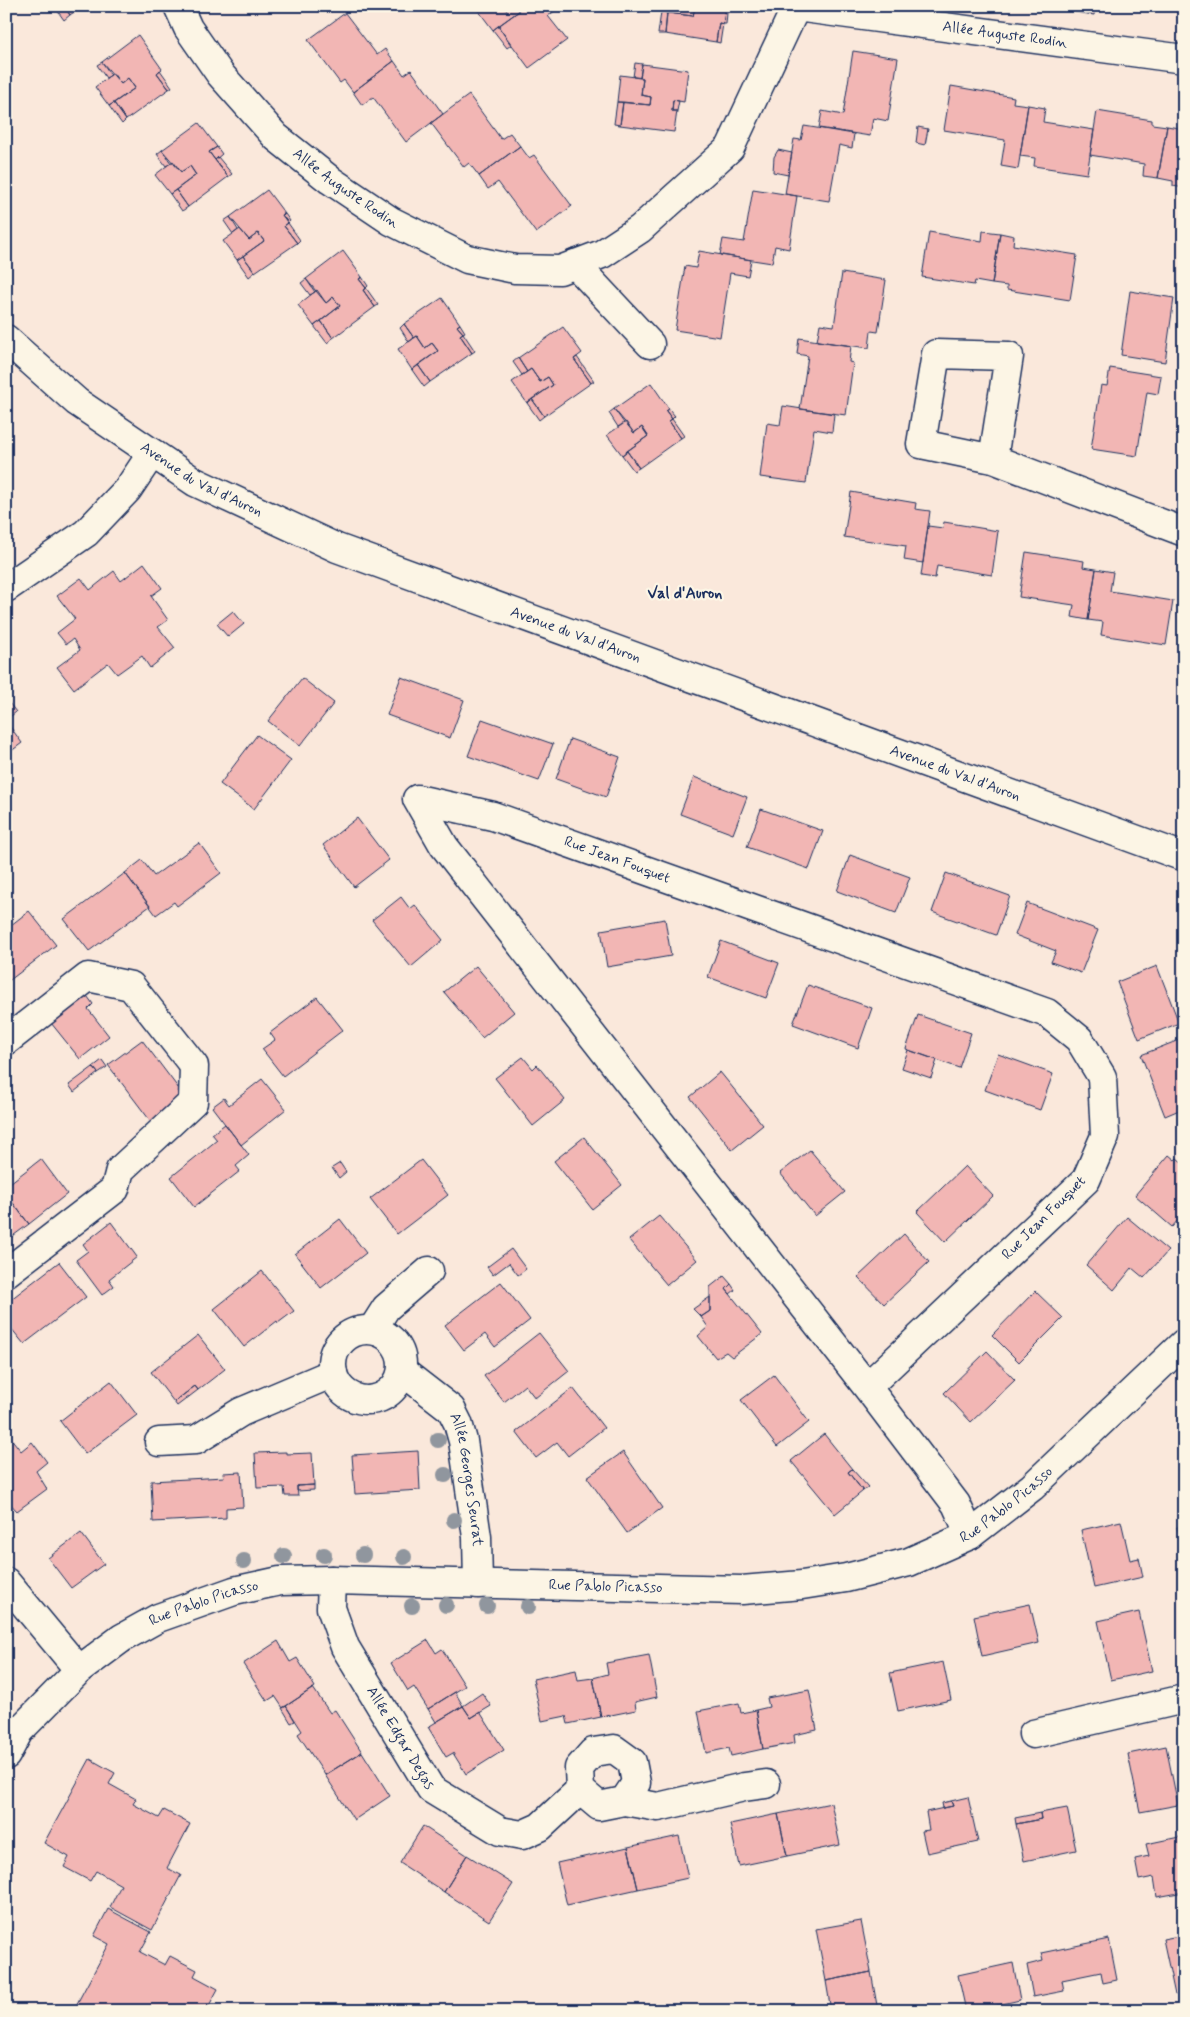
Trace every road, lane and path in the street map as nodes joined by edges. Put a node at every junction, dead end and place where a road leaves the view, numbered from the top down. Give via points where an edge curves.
1 (178, 6) edge
2 (796, 7) edge
3 (1183, 57) edge
4 (575, 264) junction
5 (6, 339) edge
6 (650, 344) dead end
7 (152, 453) junction
8 (993, 460) dead end
9 (1184, 532) edge
10 (6, 588) edge
11 (1184, 857) edge
12 (6, 1041) edge
13 (429, 1271) dead end
14 (6, 1273) edge
15 (372, 1330) junction
16 (1180, 1352) edge
17 (402, 1371) junction
18 (333, 1373) junction
19 (868, 1387) junction
20 (159, 1442) dead end
21 (970, 1534) junction
22 (332, 1580) junction
23 (6, 1582) edge
24 (478, 1584) junction
25 (79, 1670) junction
26 (1184, 1699) edge
27 (1033, 1734) dead end
28 (6, 1755) edge
29 (766, 1784) dead end
30 (580, 1790) junction
31 (624, 1801) junction

1 - 4 street, Allée Auguste Rodin via 188,28 220,74 276,137 330,180 391,221 467,258 515,269 560,270
2 - 3 street, Allée Auguste Rodin
2 - 4 street, Allée Auguste Rodin via 730,148 640,229 602,254
4 - 6 street
5 - 7 street, Avenue du Val d'Auron via 77,402
7 - 10 street via 128,489 86,533
7 - 11 street, Avenue du Val d'Auron via 195,482 337,548
8 - 9 street
12 - 14 street via 88,977 131,986 194,1066 193,1102 120,1170 115,1188
13 - 15 street via 386,1308
15 - 17 street via 392,1340 402,1360
15 - 18 street via 360,1330 341,1341 332,1362
16 - 21 street, Rue Pablo Picasso via 1032,1487
17 - 18 street via 390,1391 380,1398 368,1400 346,1393
17 - 24 street, Allée Georges Seurat via 451,1409 458,1423 477,1537
18 - 20 street via 241,1412 196,1440
19 - 19 street, Rue Jean Fouquet via 444,846 417,799 493,816 1047,1013 1080,1039 1102,1078 1105,1136 1086,1180
19 - 21 street, Rue Jean Fouquet via 956,1504
21 - 24 street, Rue Pablo Picasso via 909,1562 802,1585 742,1590
22 - 24 street, Rue Pablo Picasso
22 - 25 street, Rue Pablo Picasso via 280,1582 234,1591 191,1606 158,1618 122,1638
22 - 30 street, Allée Edgar Degas via 331,1608 345,1647 431,1789 500,1832 522,1835 540,1827
23 - 25 street
25 - 28 street, Rue Pablo Picasso via 19,1731
26 - 27 street
29 - 31 street via 658,1808
30 - 31 street via 599,1806
30 - 31 street via 579,1768 593,1752 614,1749 632,1762 636,1783

